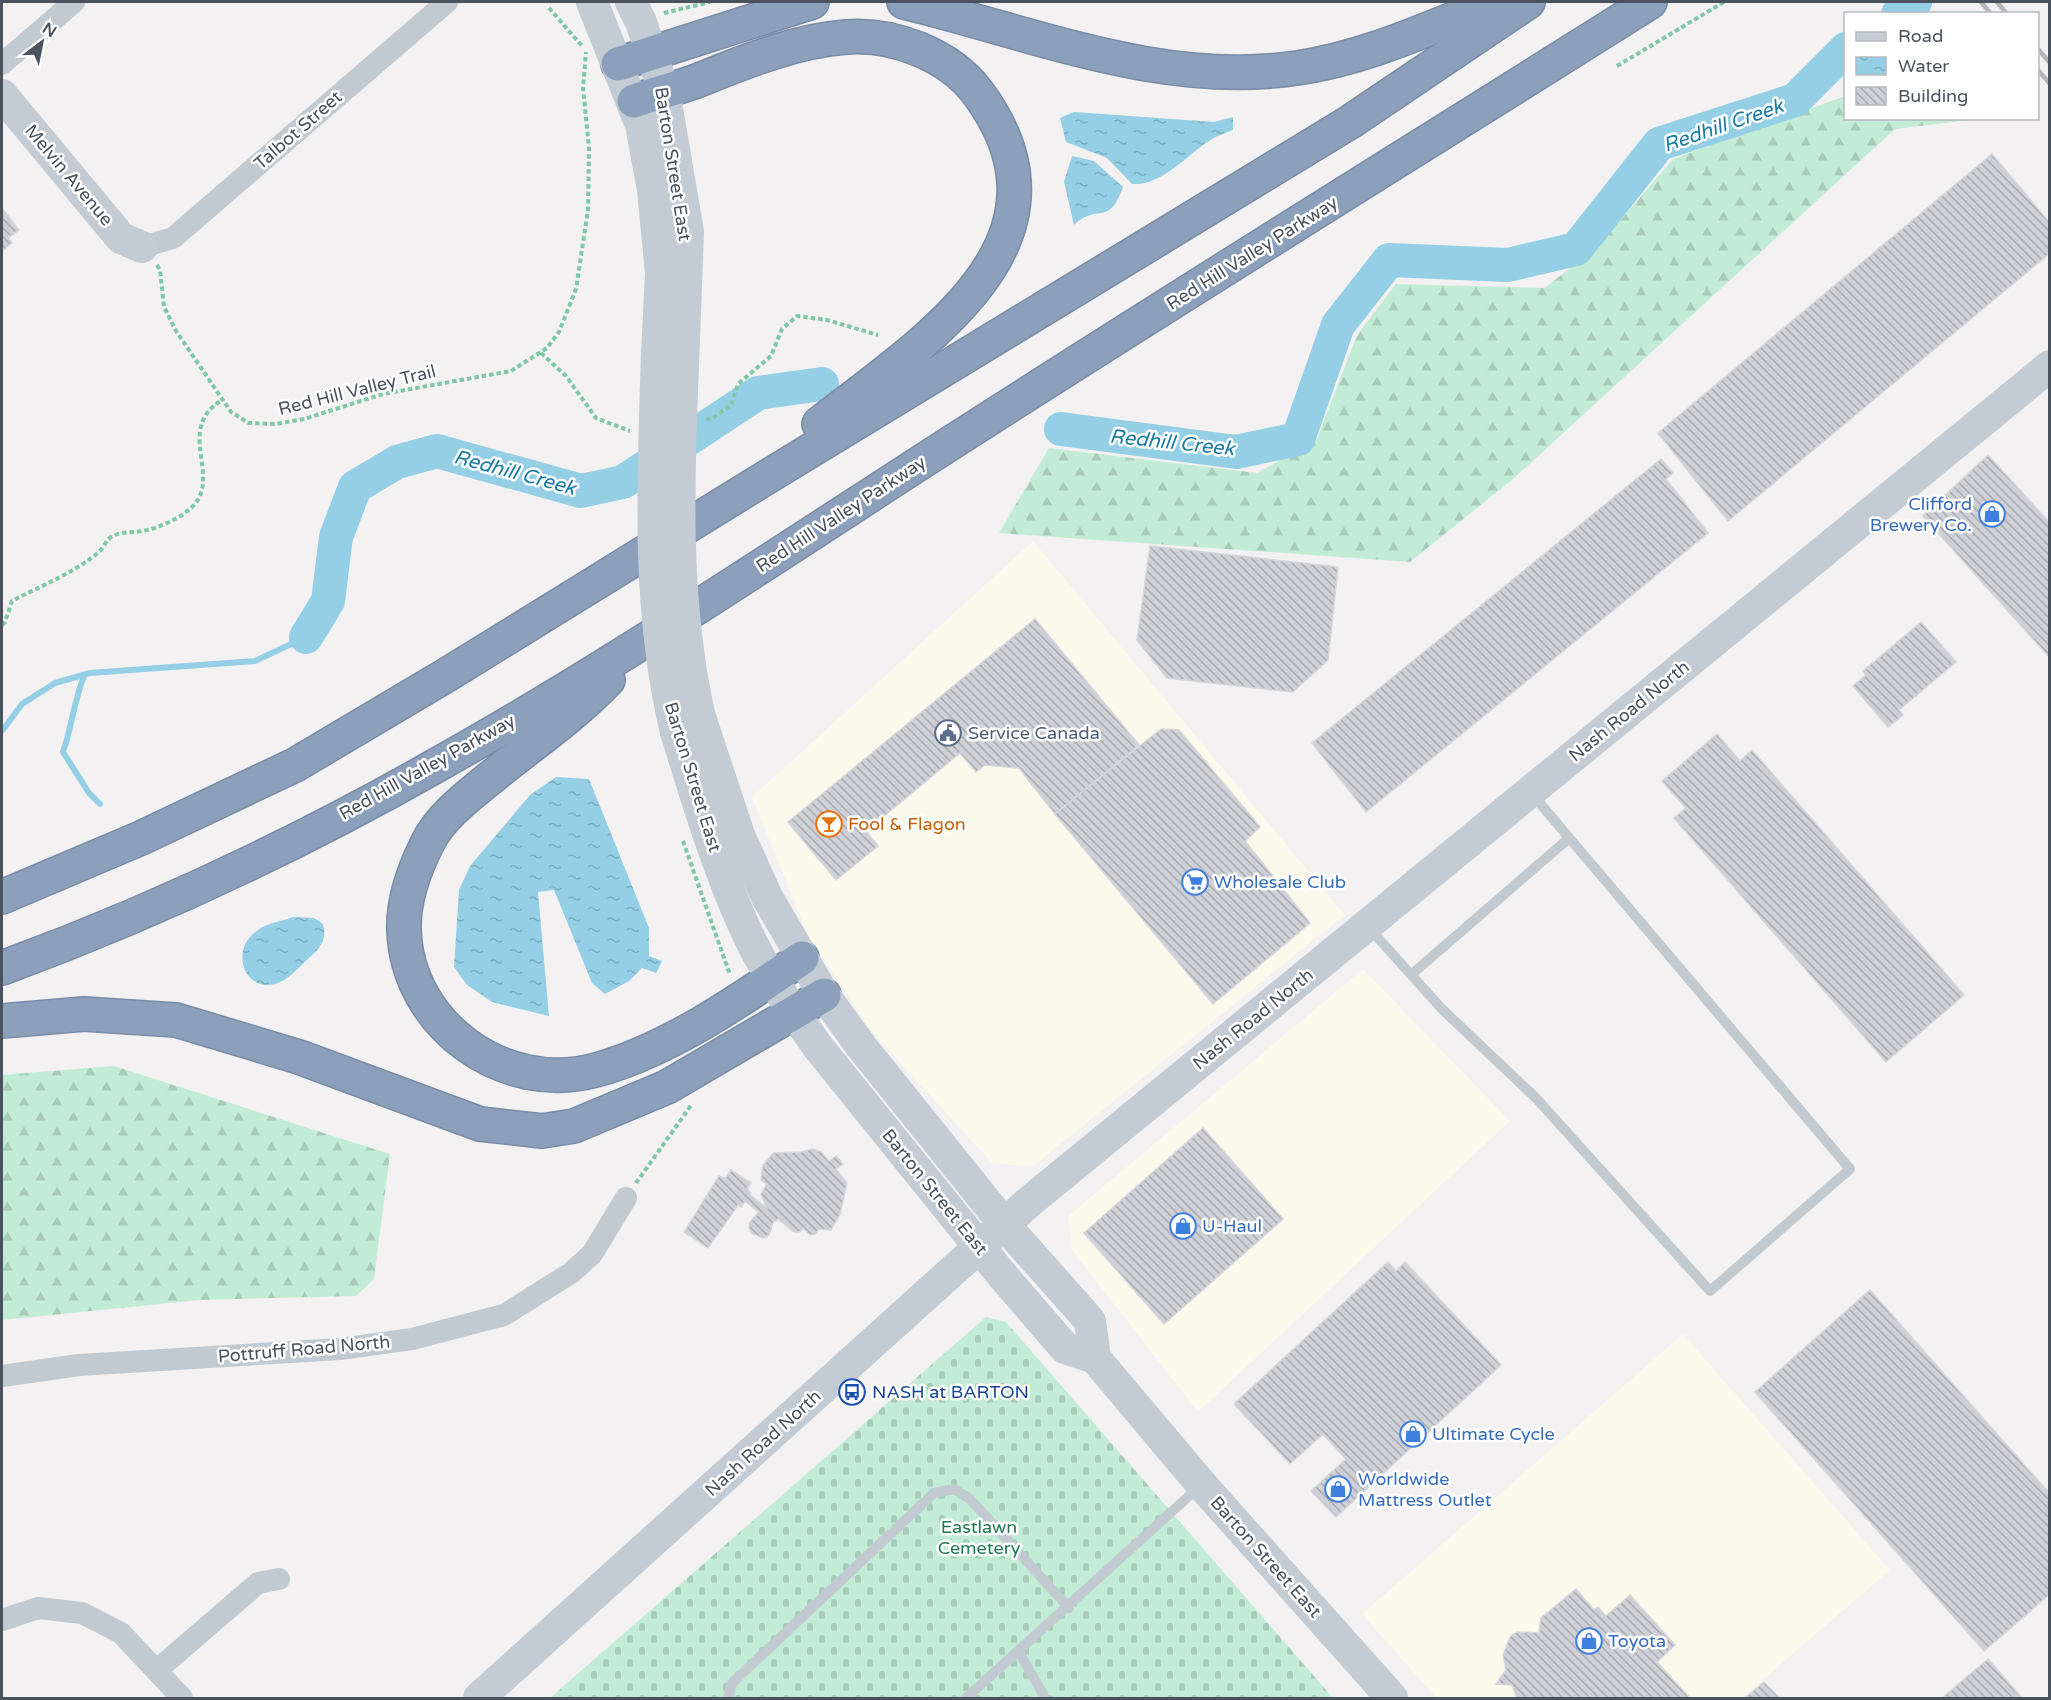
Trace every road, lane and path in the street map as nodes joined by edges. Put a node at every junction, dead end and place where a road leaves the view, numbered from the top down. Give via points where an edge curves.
1 (74, 2) edge
2 (447, 2) edge
3 (592, 2) edge
4 (710, 2) edge
5 (812, 2) edge
6 (904, 2) edge
7 (1496, 2) edge
8 (1528, 2) edge
9 (1650, 2) edge
10 (1724, 2) edge
11 (549, 8) dead end
12 (641, 26) edge
13 (586, 51) junction
14 (604, 63) junction
15 (2, 64) edge
16 (1617, 66) dead end
17 (2, 95) edge
18 (649, 96) junction
19 (142, 247) junction
20 (2049, 366) edge
21 (222, 400) junction
22 (767, 477) junction
23 (2, 625) edge
24 (643, 641) junction
25 (688, 723) junction
26 (1530, 792) junction
27 (1569, 839) junction
28 (2, 897) edge
29 (1366, 926) junction
30 (802, 958) junction
31 (2, 968) edge
32 (1412, 974) junction
33 (773, 978) junction
34 (824, 995) junction
35 (794, 1014) junction
36 (2, 1021) edge
37 (696, 1099) dead end
38 (626, 1198) joint
39 (1004, 1224) junction
40 (979, 1246) junction
41 (1095, 1358) junction
42 (2, 1376) edge
43 (1202, 1484) junction
44 (279, 1579) dead end
45 (1069, 1608) junction
46 (2, 1620) edge
47 (1018, 1652) junction
48 (157, 1670) junction
49 (182, 1698) edge
50 (479, 1698) edge
51 (728, 1698) edge
52 (966, 1698) edge
53 (1045, 1698) edge
54 (1392, 1698) edge

1 - 15 street
2 - 19 street, Talbot Street via 173,238
3 - 14 main road, Barton Street East
4 - 12 path via 673,9
5 - 12 highway
6 - 7 highway via 1139,64 1193,71 1249,71 1297,68 1357,54
8 - 22 highway via 1350,122
9 - 24 highway, Red Hill Valley Parkway
10 - 16 path
11 - 13 path
12 - 14 highway
12 - 18 main road, Barton Street East
13 - 14 path
13 - 21 path, Red Hill Valley Trail via 583,88 589,179 583,254 570,308 547,348 511,371 383,394 276,424 249,423 231,412
14 - 18 main road, Barton Street East
17 - 19 main road, Melvin Avenue via 121,238
18 - 22 highway via 735,65 822,40 885,39 918,49 950,66 989,108 1010,149 1010,225 976,289 920,345 807,433
18 - 25 main road, Barton Street East, bridge via 641,125 653,190 671,347 653,473 656,603
19 - 21 path, Red Hill Valley Trail via 160,270 164,307 176,331
20 - 26 main road, Nash Road North
21 - 23 path via 201,424 198,438 204,486 193,507 145,531 110,537 101,550 82,564 12,601
22 - 28 highway via 295,765 141,838
24 - 31 highway, Red Hill Valley Parkway via 437,765 274,852 105,930
24 - 33 highway via 598,690 470,794 428,842 411,880 406,904 406,947 416,983 436,1018 460,1042 482,1056 536,1074 566,1075 595,1070 660,1044
25 - 30 main road, Barton Street East via 767,897
25 - 33 main road, Barton Street East via 714,849 741,918
26 - 27 lane
26 - 29 main road, Nash Road North
27 - 32 lane
27 - 32 lane via 1850,1169 1710,1291 1536,1098 1442,1009
29 - 32 lane
29 - 39 main road, Nash Road North
30 - 33 highway
30 - 34 main road, Barton Street East
33 - 35 main road, Barton Street East
34 - 35 highway
34 - 39 main road, Barton Street East
35 - 36 highway via 667,1088 574,1126 542,1131 480,1125 299,1057 176,1020 84,1014
35 - 40 main road, Barton Street East
37 - 38 path
38 - 42 street, Pottruff Road North via 592,1254 571,1273 504,1315 412,1339 340,1349 79,1365
39 - 40 main road, Nash Road North
39 - 41 main road, Barton Street East via 1090,1321
40 - 41 main road, Barton Street East via 1065,1348
40 - 50 main road, Nash Road North
41 - 43 main road, Barton Street East
43 - 45 lane
43 - 54 main road, Barton Street East
44 - 48 street via 258,1582
45 - 47 lane
45 - 51 lane via 970,1499 954,1489 934,1493 732,1683
46 - 48 street via 38,1608 82,1612 121,1633
47 - 52 lane
47 - 53 lane
48 - 49 street

